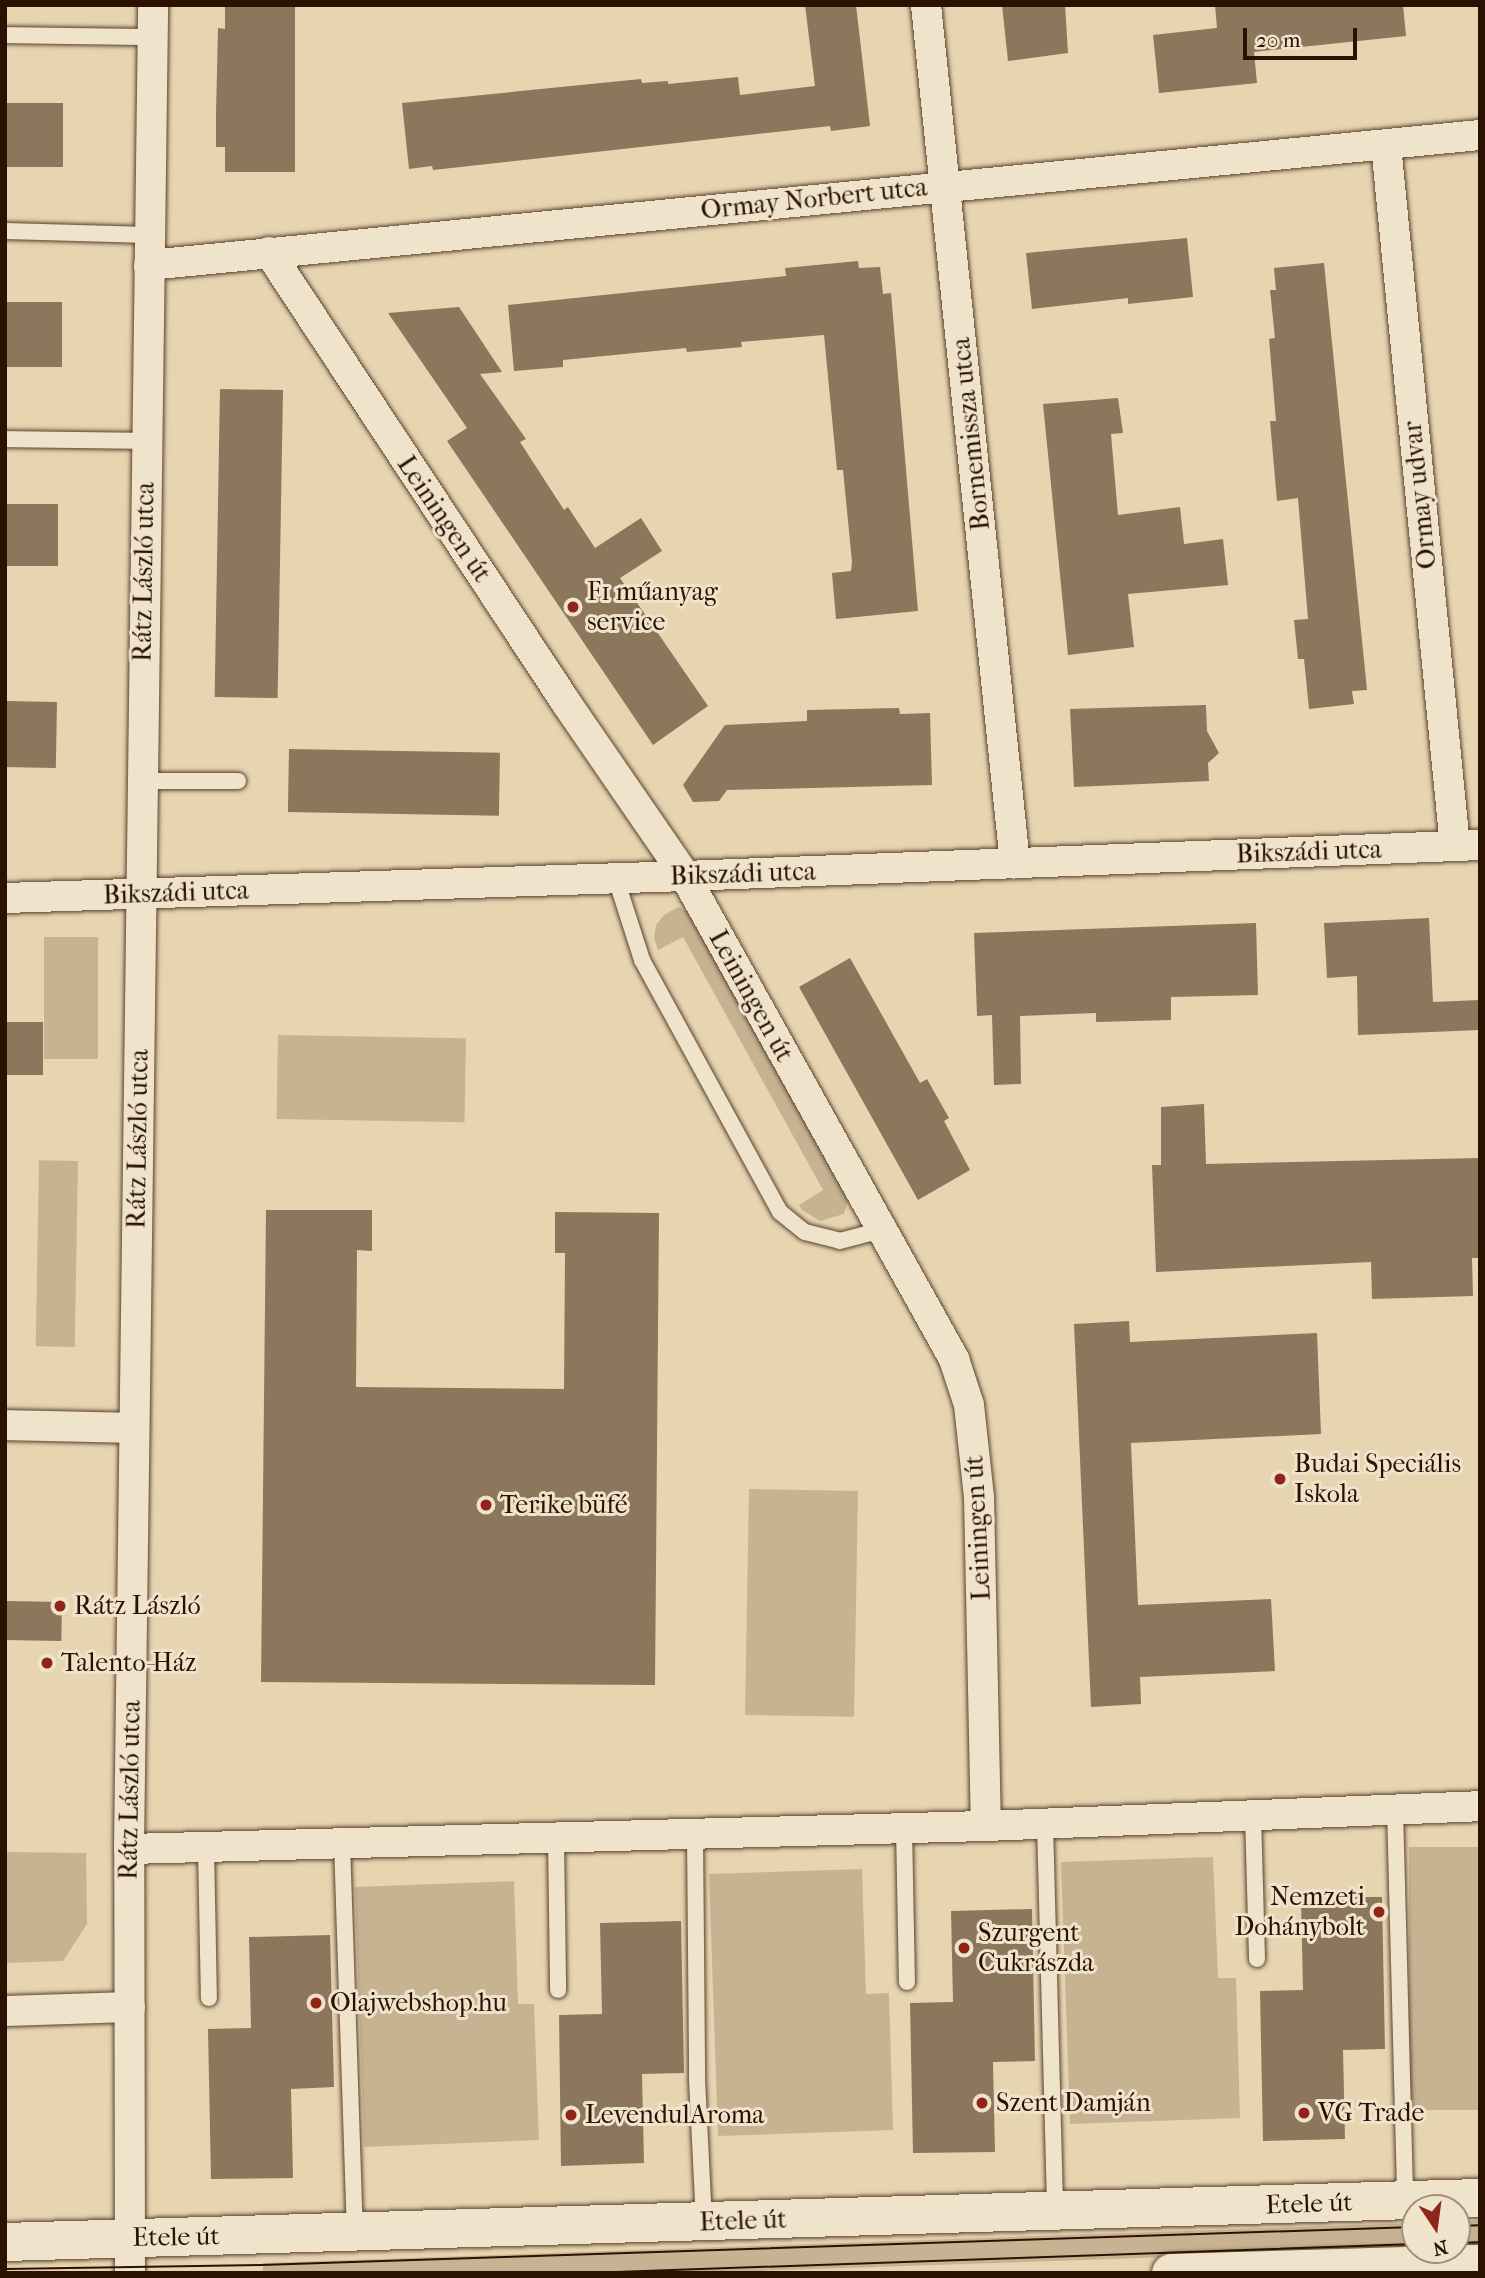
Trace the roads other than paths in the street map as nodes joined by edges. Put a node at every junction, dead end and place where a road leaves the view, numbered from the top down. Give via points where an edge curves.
1 (153, 5) edge
2 (926, 5) edge
3 (5, 35) edge
4 (153, 37) junction
5 (1480, 135) edge
6 (1386, 145) junction
7 (945, 186) junction
8 (5, 231) edge
9 (150, 235) junction
10 (270, 252) junction
11 (149, 265) junction
12 (5, 439) edge
13 (146, 441) junction
14 (142, 781) junction
15 (238, 781) dead end
16 (1467, 846) edge
17 (1015, 863) junction
18 (685, 876) junction
19 (616, 879) junction
20 (141, 895) junction
21 (5, 898) edge
22 (882, 1230) junction
23 (5, 1425) edge
24 (134, 1428) junction
25 (1480, 1806) edge
26 (1395, 1810) junction
27 (1253, 1815) junction
28 (1045, 1824) junction
29 (986, 1826) junction
30 (904, 1828) junction
31 (695, 1834) junction
32 (556, 1838) junction
33 (342, 1843) junction
34 (206, 1847) junction
35 (129, 1849) junction
36 (1257, 1959) dead end
37 (907, 1982) dead end
38 (558, 1990) dead end
39 (209, 1998) dead end
40 (130, 2007) junction
41 (5, 2011) edge
42 (1405, 2194) edge
43 (1401, 2201) edge
44 (1055, 2211) junction
45 (704, 2223) junction
46 (355, 2232) junction
47 (5, 2242) edge
48 (129, 2255) edge
49 (1480, 2264) edge
50 (1171, 2273) edge

1 - 4 street, Rátz László utca
2 - 7 street, Bornemissza utca
3 - 4 lane
4 - 9 street, Rátz László utca
5 - 6 street, Ormay Norbert utca
6 - 7 street, Ormay Norbert utca
6 - 16 street, Ormay udvar
7 - 10 street, Ormay Norbert utca
7 - 17 street, Bornemissza utca
8 - 9 lane
9 - 11 street, Rátz László utca
10 - 11 street, Ormay Norbert utca
10 - 18 street, Leiningen út
11 - 13 street, Rátz László utca
12 - 13 lane
13 - 14 street, Rátz László utca
14 - 15 lane
14 - 20 street, Rátz László utca
16 - 17 street, Bikszádi utca
17 - 18 street, Bikszádi utca
18 - 19 street, Bikszádi utca
18 - 22 street, Leiningen út
19 - 20 street, Bikszádi utca
19 - 22 lane via 642,960 780,1212 805,1232 840,1241
20 - 21 street, Bikszádi utca
20 - 24 street, Rátz László utca
22 - 29 street, Leiningen út via 954,1359 970,1405 979,1497
23 - 24 street
24 - 35 street, Rátz László utca
25 - 26 street
26 - 27 street
26 - 42 lane
27 - 28 street
27 - 36 lane
28 - 29 street
28 - 44 lane
29 - 30 street
30 - 31 street
30 - 37 lane
31 - 32 street
31 - 45 lane via 697,2079
32 - 33 street
32 - 38 lane
33 - 34 street
33 - 46 lane
34 - 35 street
34 - 39 lane
35 - 40 street, Rátz László utca
40 - 41 street
40 - 48 street, Rátz László utca
43 - 44 main road, Etele út
44 - 45 main road, Etele út
45 - 46 main road, Etele út
46 - 48 main road, Etele út
47 - 48 main road, Etele út
49 - 50 main road

